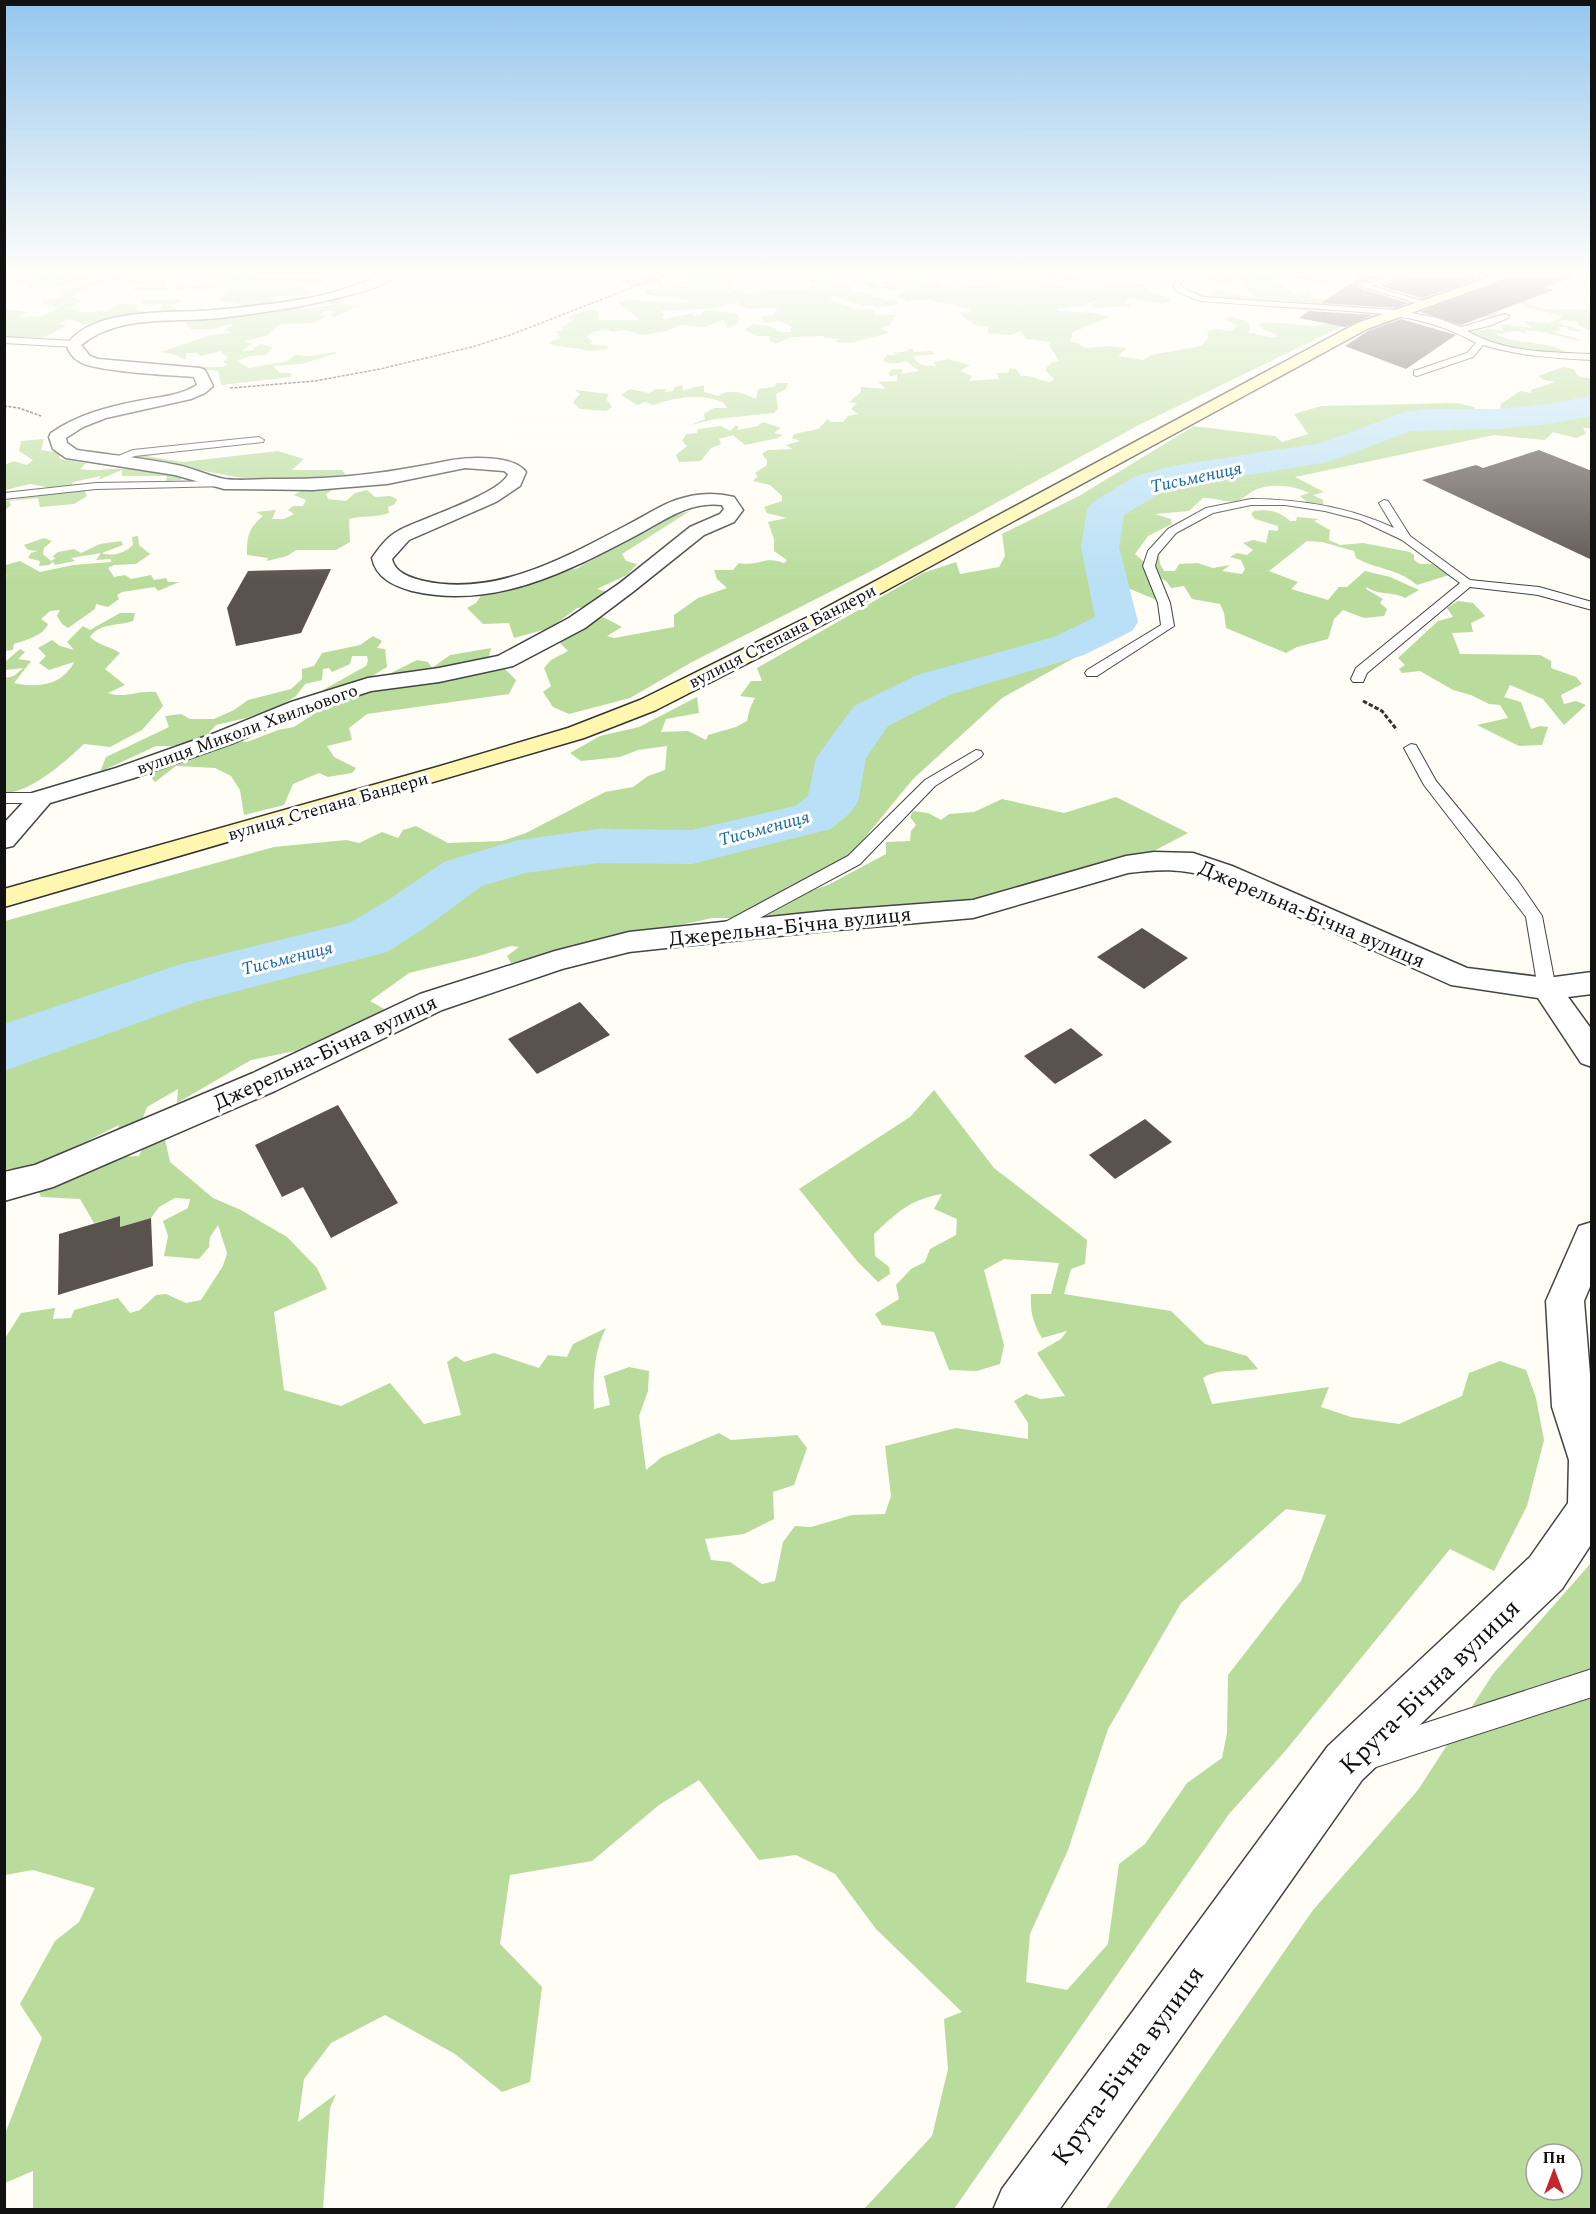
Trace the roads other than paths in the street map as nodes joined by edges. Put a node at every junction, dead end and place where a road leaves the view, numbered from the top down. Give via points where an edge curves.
1 (201, 375) edge
2 (1269, 375) edge
3 (259, 440) dead end
4 (111, 461) junction
5 (224, 484) junction
6 (4, 496) edge
7 (1384, 503) dead end
8 (1406, 538) junction
9 (1467, 583) junction
10 (1592, 606) edge
11 (1092, 673) dead end
12 (1358, 679) road end
13 (1411, 748) road end
14 (976, 754) dead end
15 (4, 798) edge
16 (41, 798) junction
17 (4, 840) edge
18 (4, 898) edge
19 (722, 931) junction
20 (1592, 983) edge
21 (1547, 989) junction
22 (1592, 1055) edge
23 (4, 1187) edge
24 (1592, 1237) edge
25 (1591, 1460) edge
26 (1592, 1683) edge
27 (1345, 1763) junction
28 (1023, 2210) edge

1 - 4 street, вулиця Миколи Хвильового via 205,386 200,391 106,413 69,427 57,437 59,445 72,454
2 - 18 main road, вулиця Степана Бандери via 819,619 648,705 576,733 457,769
3 - 4 lane via 133,453
4 - 5 street, вулиця Миколи Хвильового via 177,470
5 - 6 lane via 96,486
5 - 16 street, вулиця Миколи Хвильового via 353,482 465,463 508,467 516,472 514,482 490,498 402,536 382,558 396,578 441,590 502,585 559,567 691,501 718,498 728,501 734,510 727,518 697,531 578,623 505,660 369,685 299,707 125,773
7 - 8 lane
8 - 9 lane
8 - 11 lane via 1364,518 1285,502 1251,502 1210,510 1172,531 1152,553 1149,566 1164,603 1168,626
9 - 10 lane via 1539,591
9 - 12 lane via 1361,672
13 - 21 lane via 1429,782 1534,915
14 - 19 lane via 930,783 854,860
15 - 16 lane
16 - 17 street
19 - 21 street, Джерельна-Бічна вулиця via 974,909 1126,865 1173,860 1193,862 1222,873 1462,978
19 - 23 street, Джерельна-Бічна вулиця via 629,942 555,961 431,1002 254,1087 41,1177
20 - 21 street, Джерельна-Бічна вулиця
21 - 22 street
24 - 25 street, Крута-Бічна вулиця via 1565,1301 1572,1407
25 - 27 street, Крута-Бічна вулиця via 1589,1509 1546,1573
26 - 27 lane
27 - 28 street, Крута-Бічна вулиця

